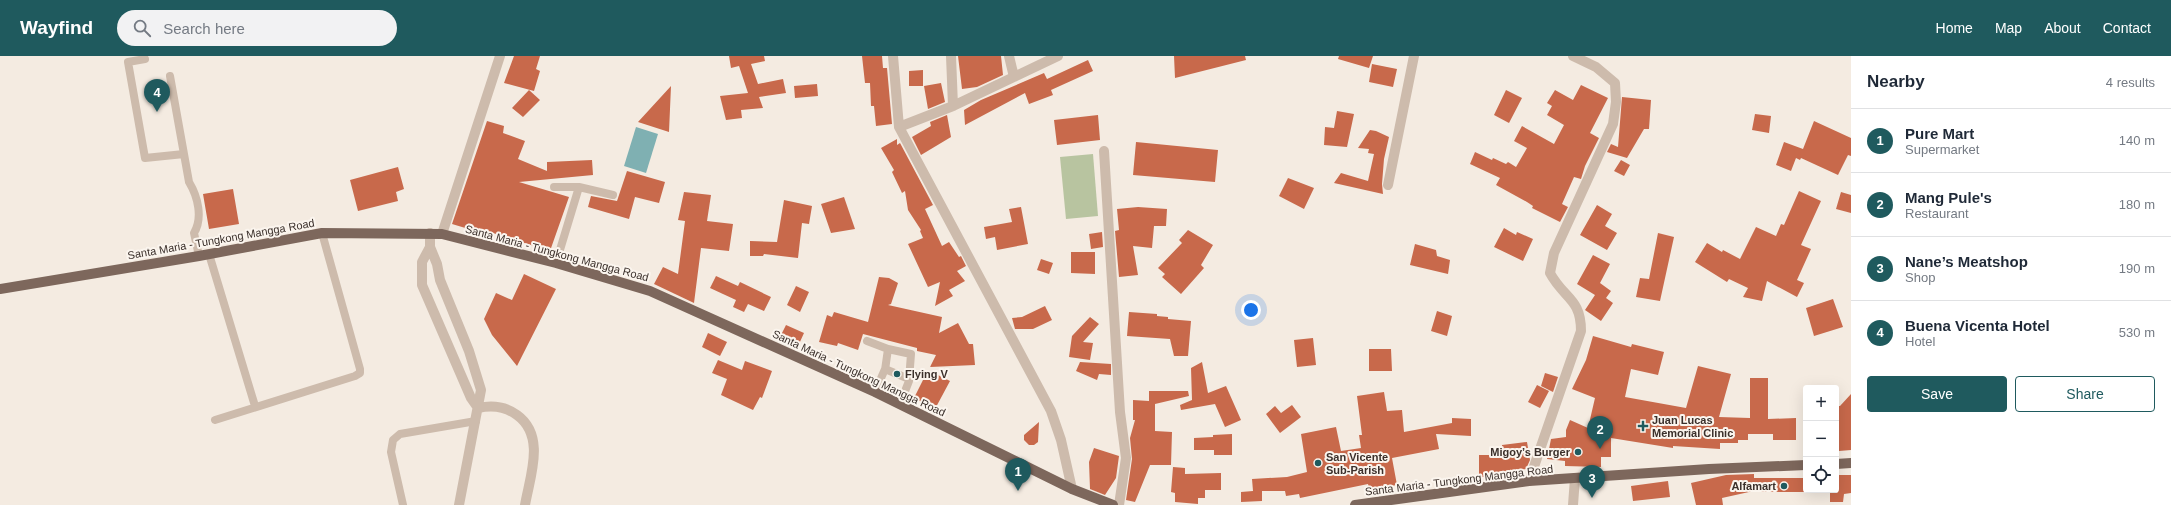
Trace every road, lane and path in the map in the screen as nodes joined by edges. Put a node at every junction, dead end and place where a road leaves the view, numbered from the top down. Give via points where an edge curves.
1 (500, 56) edge
2 (893, 56) edge
3 (951, 56) edge
4 (1010, 56) edge
5 (1058, 56) edge
6 (1414, 56) edge
7 (1573, 56) edge
8 (145, 60) dead end
9 (170, 76) dead end
10 (1014, 77) junction
11 (953, 106) junction
12 (899, 127) junction
13 (1104, 151) dead end
14 (184, 154) junction
15 (1388, 185) dead end
16 (554, 187) dead end
17 (580, 187) junction
18 (613, 194) dead end
19 (322, 233) junction
20 (430, 233) junction
21 (442, 234) junction
22 (430, 247) junction
23 (209, 254) junction
24 (199, 256) junction
25 (556, 263) junction
26 (0, 289) edge
27 (867, 341) dead end
28 (888, 349) junction
29 (885, 370) junction
30 (909, 380) junction
31 (875, 392) junction
32 (900, 404) junction
33 (255, 406) junction
34 (478, 408) junction
35 (215, 420) dead end
36 (476, 421) junction
37 (1851, 463) edge
38 (1839, 464) edge
39 (1803, 465) edge
40 (1575, 478) junction
41 (1529, 481) junction
42 (1072, 489) junction
43 (403, 505) edge
44 (459, 505) edge
45 (525, 505) edge
46 (1113, 505) edge
47 (1119, 505) edge
48 (1355, 505) edge
49 (1573, 505) edge

1 - 21 street
2 - 12 street
3 - 11 street
4 - 10 street
5 - 10 street
6 - 15 street
7 - 41 street via 1596,67 1615,83 1616,102 1612,124 1554,253 1550,273 1556,285 1576,304 1581,316 1581,331
8 - 14 lane via 128,62 145,158
9 - 14 lane
10 - 11 street
11 - 12 street
12 - 42 street via 1051,411 1061,440
13 - 47 street via 1119,404 1126,458
14 - 24 lane via 199,216 200,223 194,233
16 - 17 lane
17 - 18 lane
17 - 25 lane
19 - 20 main road, Santa Maria - Tungkong Mangga Road
19 - 23 main road, Santa Maria - Tungkong Mangga Road
19 - 33 lane via 360,373
20 - 21 main road, Santa Maria - Tungkong Mangga Road
20 - 22 street
21 - 25 main road, Santa Maria - Tungkong Mangga Road
22 - 34 street via 481,390
22 - 34 street via 422,262 422,285 471,398
23 - 24 main road, Santa Maria - Tungkong Mangga Road
23 - 33 lane
24 - 26 main road, Santa Maria - Tungkong Mangga Road
25 - 31 main road, Santa Maria - Tungkong Mangga Road via 650,291
27 - 28 lane
28 - 29 lane
28 - 30 lane via 911,354
29 - 30 lane
29 - 31 lane
30 - 32 lane
31 - 32 main road, Santa Maria - Tungkong Mangga Road
32 - 42 main road, Santa Maria - Tungkong Mangga Road
33 - 35 lane
34 - 36 street
34 - 45 street via 505,408 520,417 529,428 534,443 534,456
36 - 43 lane via 400,434 394,440 391,452
36 - 44 street
37 - 38 main road
39 - 40 main road, Santa Maria - Tungkong Mangga Road
40 - 41 main road, Santa Maria - Tungkong Mangga Road
40 - 49 street
41 - 48 main road, Santa Maria - Tungkong Mangga Road
42 - 46 main road, Santa Maria - Tungkong Mangga Road

